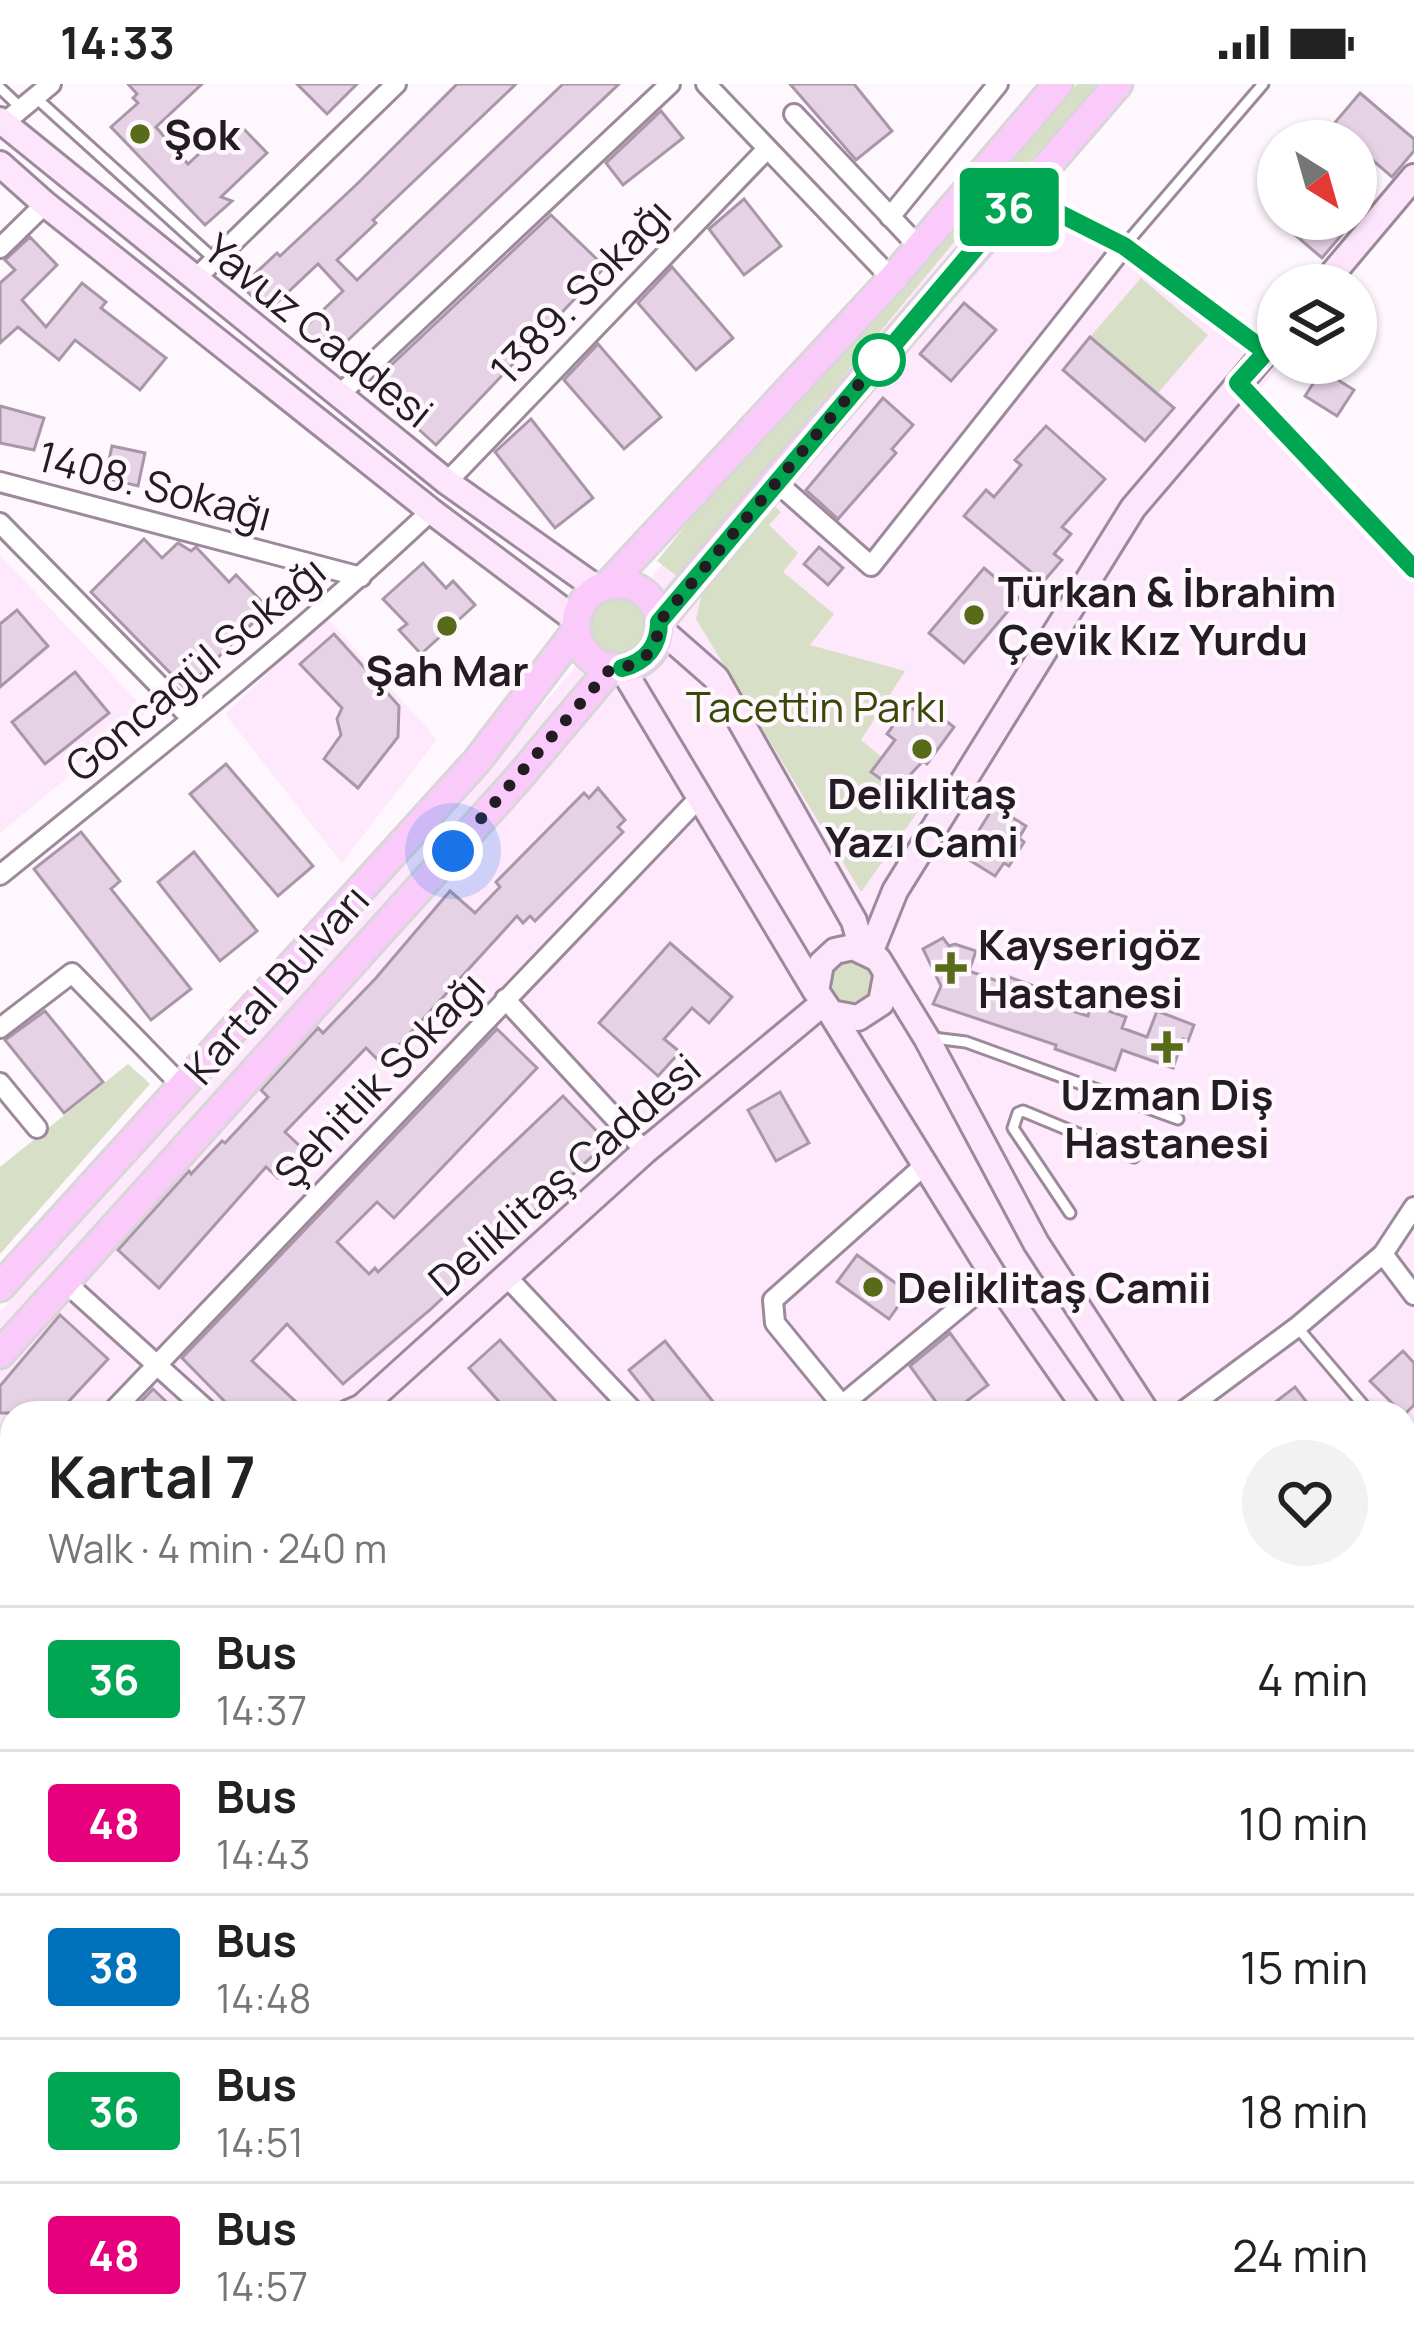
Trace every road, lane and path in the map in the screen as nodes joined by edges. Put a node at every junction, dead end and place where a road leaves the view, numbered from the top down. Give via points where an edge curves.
1 (396, 84) edge
2 (670, 84) edge
3 (706, 84) edge
4 (998, 84) edge
5 (1058, 84) edge
6 (1118, 84) edge
7 (1263, 84) edge
8 (0, 88) edge
9 (22, 106) edge
10 (794, 114) dead end
11 (766, 150) junction
12 (0, 164) edge
13 (1414, 177) edge
14 (1021, 194) junction
15 (45, 204) junction
16 (890, 217) junction
17 (1124, 246) junction
18 (919, 247) junction
19 (0, 248) edge
20 (215, 260) junction
21 (1341, 264) edge
22 (892, 279) junction
23 (194, 280) junction
24 (1257, 335) edge
25 (1257, 362) edge
26 (1238, 383) junction
27 (339, 395) junction
28 (0, 482) edge
29 (447, 482) junction
30 (775, 482) junction
31 (431, 511) junction
32 (0, 523) edge
33 (1414, 569) edge
34 (361, 577) junction
35 (602, 588) junction
36 (576, 625) junction
37 (659, 625) junction
38 (616, 668) junction
39 (192, 719) junction
40 (701, 796) junction
41 (0, 875) edge
42 (866, 951) junction
43 (886, 976) junction
44 (506, 999) junction
45 (823, 1002) junction
46 (0, 1028) edge
47 (927, 1039) junction
48 (0, 1083) edge
49 (182, 1086) junction
50 (1178, 1119) dead end
51 (37, 1128) dead end
52 (645, 1151) junction
53 (1134, 1157) dead end
54 (927, 1163) junction
55 (1414, 1207) edge
56 (1070, 1214) dead end
57 (1383, 1255) junction
58 (506, 1276) junction
59 (995, 1278) junction
60 (65, 1282) junction
61 (0, 1287) edge
62 (1414, 1294) edge
63 (1298, 1327) junction
64 (0, 1354) edge
65 (155, 1364) junction
66 (122, 1401) edge
67 (197, 1401) edge
68 (367, 1401) edge
69 (623, 1401) edge
70 (831, 1401) edge
71 (847, 1401) edge
72 (1081, 1401) edge
73 (1139, 1401) edge
74 (1197, 1401) edge
75 (1360, 1401) edge

1 - 20 street
2 - 27 street
3 - 11 street
4 - 16 street
5 - 18 main road
6 - 14 main road
7 - 17 lane
8 - 9 lane
9 - 20 lane
9 - 23 street, Yavuz Caddesi
10 - 16 street
11 - 22 street
11 - 29 street, 1389. Sokağı
12 - 15 street, Yavuz Caddesi
13 - 21 street
14 - 17 street
14 - 30 main road
15 - 19 street
15 - 31 street, Yavuz Caddesi
16 - 18 street
17 - 24 street
17 - 30 street via 871,566
18 - 22 main road
20 - 23 street
22 - 35 main road
23 - 27 street, Yavuz Caddesi
25 - 26 street
26 - 33 street
26 - 42 street via 1116,533
27 - 29 street, Yavuz Caddesi
28 - 34 street, 1408. Sokağı
29 - 35 street, Yavuz Caddesi
30 - 37 main road
31 - 34 street, Goncagül Sokağı
31 - 36 street, Yavuz Caddesi
32 - 39 street
34 - 39 street, Goncagül Sokağı
35 - 36 main road via 585,600
35 - 37 main road via 624,584 644,593
36 - 38 main road via 584,651
36 - 49 main road, Kartal Bulvarı via 477,761
37 - 38 main road via 650,652
37 - 42 street via 716,678
38 - 40 street
38 - 60 main road, Kartal Bulvarı
39 - 41 street, Goncagül Sokağı
40 - 44 street, Şehitlik Sokağı
40 - 45 street
42 - 43 street
42 - 45 street via 827,956 817,972
43 - 45 street via 885,994 867,1015 849,1019
43 - 47 street
44 - 52 street
44 - 65 street, Şehitlik Sokağı
45 - 52 street, Deliklitaş Caddesi
45 - 54 street
46 - 49 street via 72,974
47 - 50 lane via 966,1042
47 - 73 street via 1036,1244
48 - 51 street
49 - 61 main road, Kartal Bulvarı
52 - 58 street, Deliklitaş Caddesi
53 - 56 lane via 1018,1113 1013,1128
54 - 59 street
54 - 70 street via 773,1300 775,1323
55 - 57 street
57 - 62 street
57 - 63 street
58 - 68 street, Deliklitaş Caddesi
58 - 69 street
59 - 71 street
59 - 72 street
60 - 64 main road, Kartal Bulvarı
60 - 65 street
63 - 74 street
63 - 75 lane
65 - 66 street, Şehitlik Sokağı
65 - 67 street

